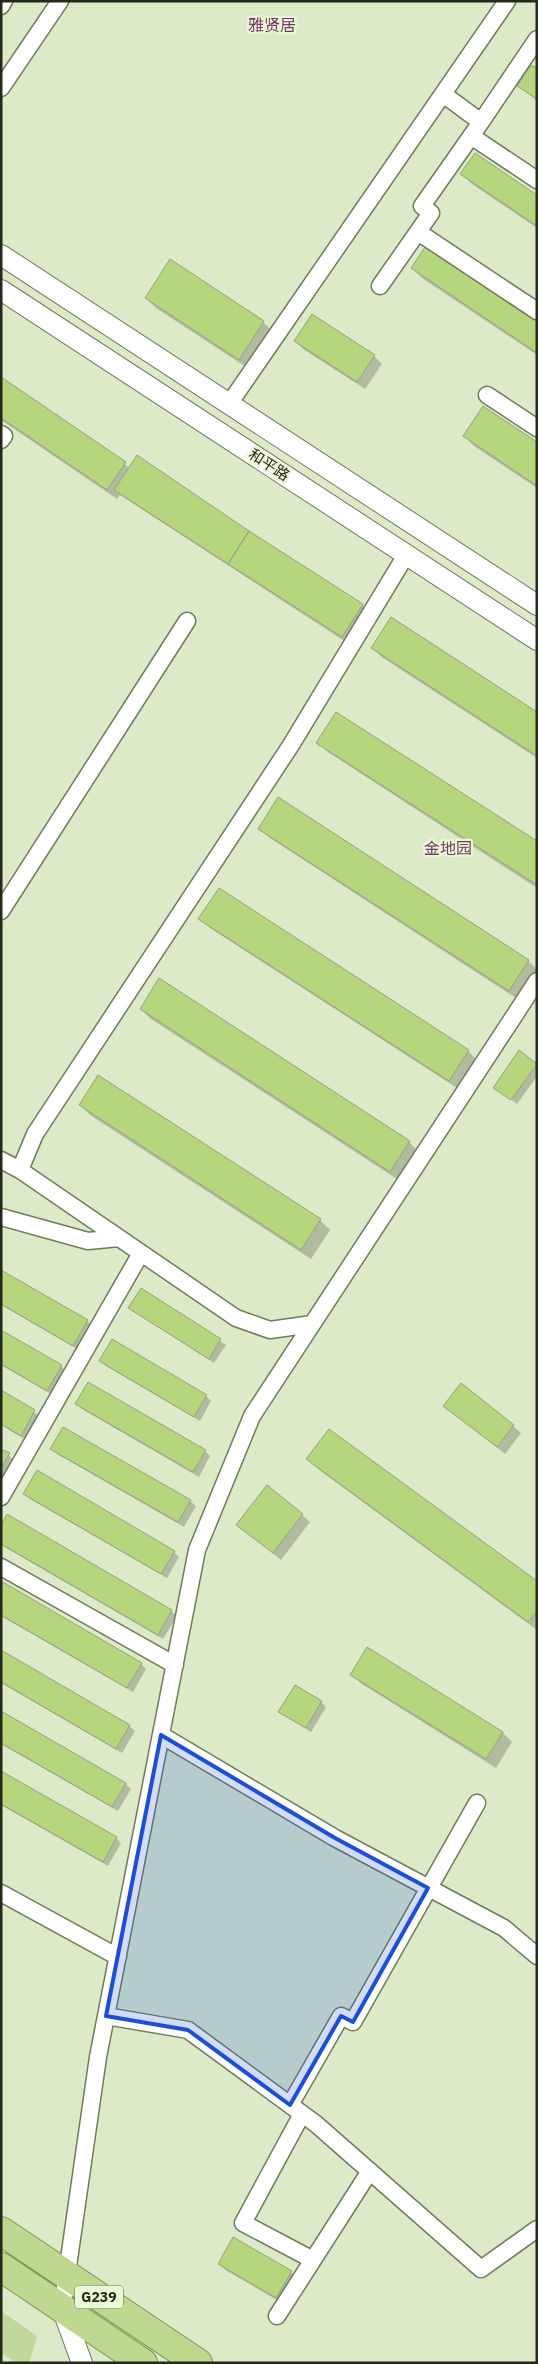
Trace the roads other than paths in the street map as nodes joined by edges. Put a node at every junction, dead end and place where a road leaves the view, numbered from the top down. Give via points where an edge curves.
1 (4, 1) edge
2 (60, 1) edge
3 (507, 1) edge
4 (1, 6) edge
5 (535, 47) edge
6 (2, 84) edge
7 (442, 94) junction
8 (481, 122) junction
9 (471, 136) junction
10 (537, 180) edge
11 (418, 232) junction
12 (1, 255) edge
13 (380, 286) dead end
14 (1, 290) edge
15 (537, 311) edge
16 (487, 395) dead end
17 (229, 404) junction
18 (537, 428) edge
19 (1, 434) edge
20 (1, 440) edge
21 (406, 555) junction
22 (537, 605) edge
23 (187, 621) dead end
24 (537, 640) edge
25 (1, 911) edge
26 (537, 981) edge
27 (1, 1160) edge
28 (20, 1170) junction
29 (1, 1216) edge
30 (119, 1238) junction
31 (141, 1253) junction
32 (312, 1324) junction
33 (1, 1497) edge
34 (1, 1567) edge
35 (175, 1666) junction
36 (161, 1735) junction
37 (476, 1803) dead end
38 (428, 1888) junction
39 (1, 1893) edge
40 (537, 1956) edge
41 (118, 1957) junction
42 (106, 2016) junction
43 (296, 2110) junction
44 (370, 2172) junction
45 (537, 2229) edge
46 (1, 2231) edge
47 (313, 2260) junction
48 (1, 2267) edge
49 (67, 2275) junction
50 (62, 2308) junction
51 (277, 2316) dead end
52 (82, 2363) edge
53 (143, 2363) edge
54 (198, 2363) edge

1 - 4 street
2 - 6 street
3 - 7 street
5 - 8 street
7 - 8 street
7 - 17 street
8 - 9 street
9 - 10 street
9 - 11 street via 422,206 431,213
11 - 13 street
11 - 15 street
12 - 17 street, 和平路
14 - 21 street, 和平路
16 - 18 street
17 - 22 street, 和平路
19 - 20 street via 4,436
21 - 24 street, 和平路
21 - 28 street via 291,746 35,1134
23 - 25 street
26 - 32 street
27 - 28 street
28 - 30 street
29 - 30 street via 88,1241
30 - 31 street
31 - 32 street via 236,1318 270,1330
31 - 33 street
32 - 35 street via 252,1416 208,1524 198,1550
34 - 35 street
35 - 36 street
36 - 38 street via 335,1838
36 - 41 street
37 - 38 street
38 - 40 street via 504,1928
38 - 43 street via 353,2022 341,2016
39 - 41 street
41 - 42 street
42 - 43 street via 188,2030
42 - 49 street
43 - 44 street
43 - 47 street via 243,2223
44 - 45 street via 481,2270
44 - 47 street
46 - 49 highway, G239
47 - 51 street
48 - 50 highway, G239
49 - 50 street
49 - 54 highway, G239
50 - 52 street
50 - 53 highway, G239

